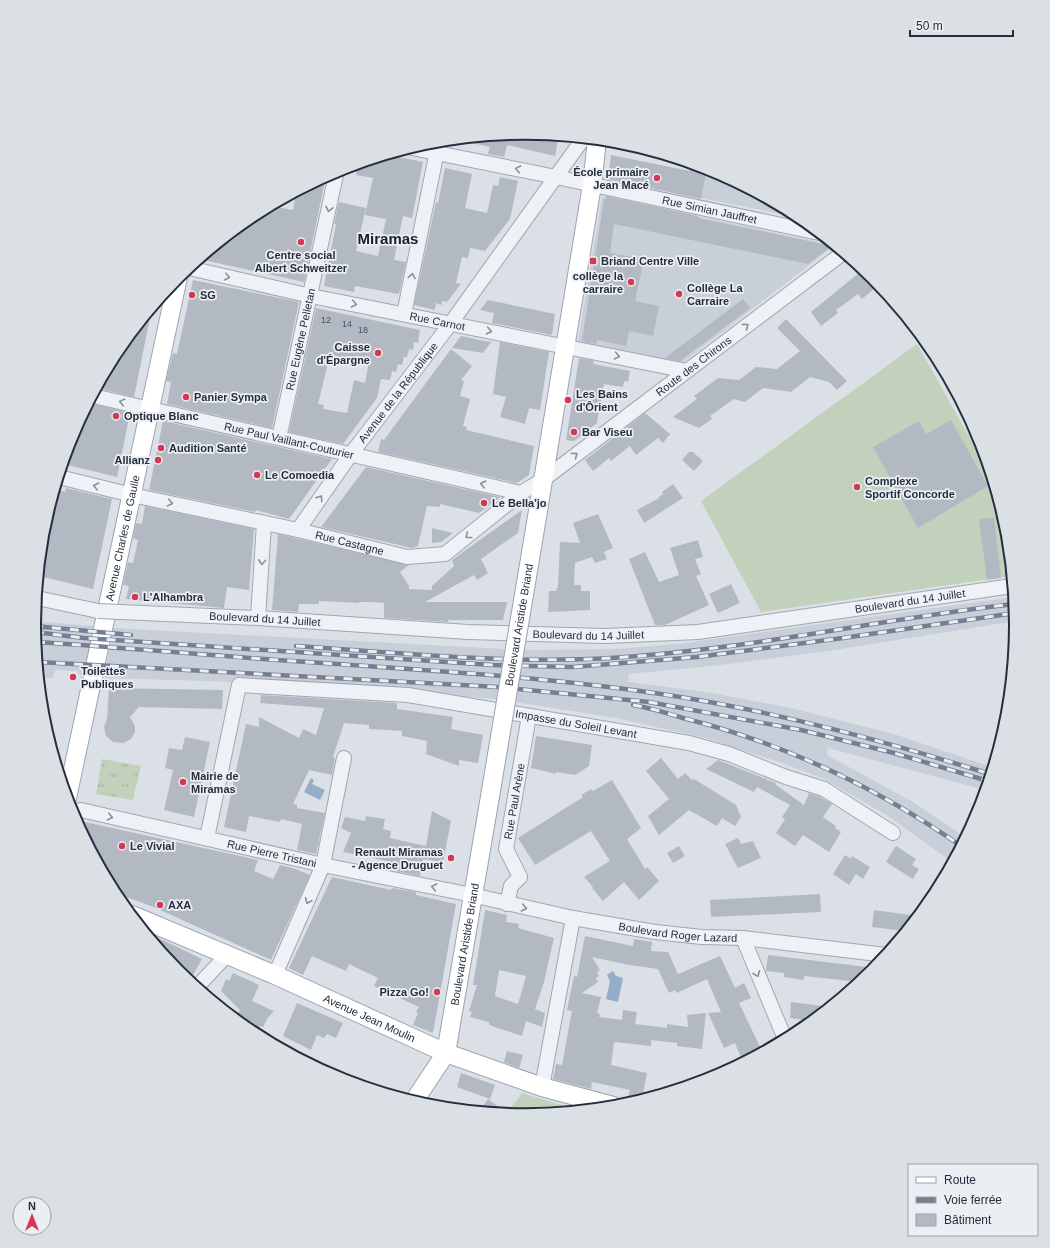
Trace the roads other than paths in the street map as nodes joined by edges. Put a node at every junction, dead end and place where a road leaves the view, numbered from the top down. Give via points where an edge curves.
1 (580, 143) edge
2 (596, 145) edge
3 (438, 147) edge
4 (440, 148) edge
5 (556, 177) junction
6 (335, 179) edge
7 (592, 185) junction
8 (808, 232) edge
9 (839, 256) edge
10 (196, 270) edge
11 (175, 290) edge
12 (311, 296) junction
13 (404, 314) junction
14 (451, 323) junction
15 (565, 346) junction
16 (687, 371) junction
17 (98, 397) edge
18 (151, 408) junction
19 (279, 438) junction
20 (350, 454) junction
21 (64, 478) edge
22 (544, 479) junction
23 (521, 493) junction
24 (132, 495) junction
25 (264, 523) junction
26 (298, 530) junction
27 (1007, 587) edge
28 (42, 599) edge
29 (258, 618) junction
30 (529, 716) junction
31 (344, 758) dead end
32 (69, 787) edge
33 (79, 810) edge
34 (893, 833) dead end
35 (207, 838) junction
36 (323, 865) junction
37 (472, 895) junction
38 (507, 904) junction
39 (573, 918) junction
40 (141, 919) edge
41 (743, 938) junction
42 (878, 954) edge
43 (227, 955) junction
44 (275, 975) junction
45 (201, 983) edge
46 (783, 1033) edge
47 (446, 1053) junction
48 (542, 1087) junction
49 (417, 1096) edge
50 (599, 1102) edge

1 - 5 street, Avenue de la République
2 - 7 main road, Boulevard Aristide Briand
13 -> 3 street
5 -> 4 street, Rue Simian Jauffret
5 - 7 street, Rue Simian Jauffret
5 - 14 street, Avenue de la République
6 -> 12 street, Rue Eugène Pelletan
7 - 8 street, Rue Simian Jauffret
7 - 15 main road, Boulevard Aristide Briand
16 -> 9 street, Route des Chirons
10 -> 12 street, Rue Carnot
11 - 18 main road, Avenue Charles de Gaulle
12 -> 13 street, Rue Carnot
12 - 19 street, Rue Eugène Pelletan
13 - 14 street, Rue Carnot
14 -> 15 street, Rue Carnot
14 - 20 street, Avenue de la République
15 -> 16 street, Rue Carnot
15 - 22 main road, Boulevard Aristide Briand
22 -> 16 street, Route des Chirons
18 -> 17 street, Rue Paul Vaillant-Couturier
18 - 19 street, Rue Paul Vaillant-Couturier
18 - 24 main road, Avenue Charles de Gaulle
19 - 20 street, Rue Paul Vaillant-Couturier
23 -> 20 street, Rue Paul Vaillant-Couturier
26 -> 20 street, Avenue de la République
24 -> 21 street, Rue Castagne
22 - 23 street, Rue Castagne
22 - 37 main road, Boulevard Aristide Briand, bridge
23 -> 26 street, Rue Castagne via 445,554 407,557
24 -> 25 street, Rue Castagne
24 - 32 main road, Avenue Charles de Gaulle
25 - 26 street, Rue Castagne
25 -> 29 street
27 - 29 street, Boulevard du 14 Juillet via 698,632 605,636 468,632
28 - 29 street, Boulevard du 14 Juillet, bridge via 94,611
30 - 34 street, Impasse du Soleil Levant via 689,743 729,754 824,789
30 - 35 street, Impasse du Soleil Levant via 408,695 239,686
30 - 38 street, Rue Paul Arène via 506,849 520,877 511,886
31 - 36 street
33 -> 35 street, Rue Pierre Tristani
35 - 36 street, Rue Pierre Tristani
37 -> 36 street, Rue Pierre Tristani
36 -> 44 street
37 - 38 street, Boulevard Roger Lazard
37 - 47 main road, Boulevard Aristide Briand
38 -> 39 street, Boulevard Roger Lazard
39 - 41 street, Boulevard Roger Lazard via 663,933
39 - 48 street
40 - 43 main road, Avenue Jean Moulin
41 - 42 street, Boulevard Roger Lazard
41 -> 46 street
43 - 44 main road, Avenue Jean Moulin
43 - 45 street
44 - 47 main road, Avenue Jean Moulin
47 - 48 main road, Avenue Jean Moulin
47 - 49 main road, Boulevard Aristide Briand
48 - 50 main road, Avenue Jean Moulin

